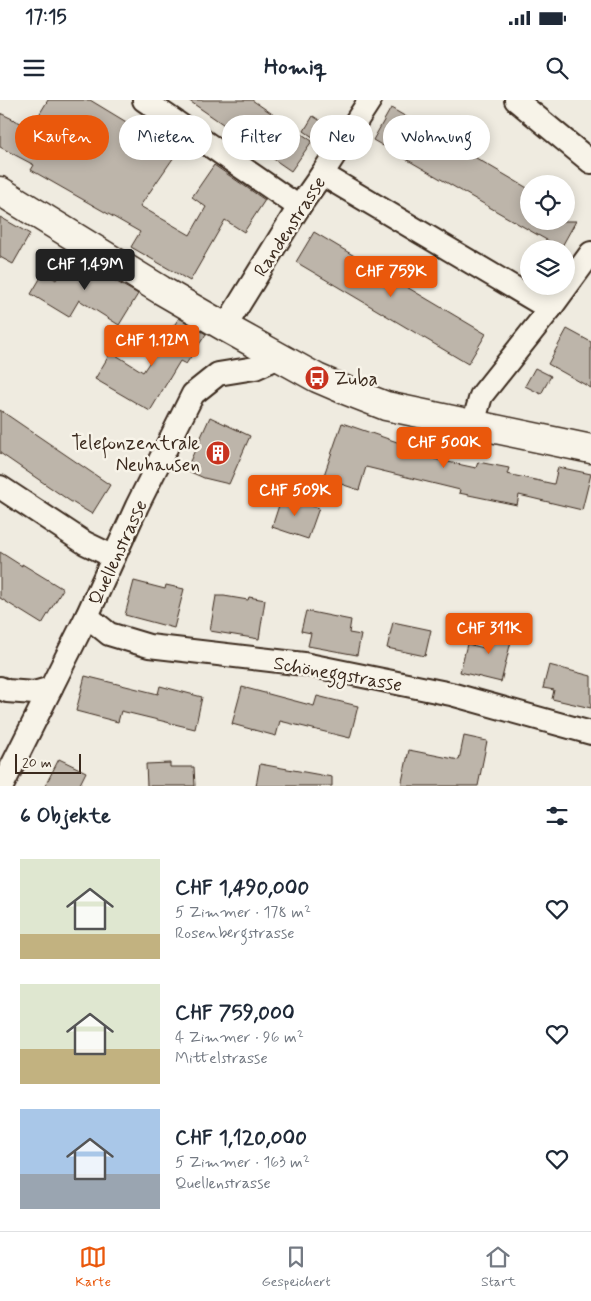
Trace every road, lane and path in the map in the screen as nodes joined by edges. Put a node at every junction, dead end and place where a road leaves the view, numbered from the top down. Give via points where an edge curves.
1 (144, 100) edge
2 (370, 100) edge
3 (516, 100) edge
4 (591, 162) edge
5 (322, 174) junction
6 (0, 192) edge
7 (299, 207) junction
8 (589, 259) edge
9 (550, 309) junction
10 (225, 327) junction
11 (279, 356) junction
12 (473, 424) junction
13 (591, 449) edge
14 (0, 487) edge
15 (114, 557) junction
16 (87, 616) junction
17 (0, 688) edge
18 (42, 691) junction
19 (591, 733) edge
20 (2, 786) edge

1 - 7 street
2 - 5 street, Randenstrasse
3 - 4 street
5 - 7 street, Randenstrasse
5 - 9 street
6 - 10 street
7 - 10 street, Randenstrasse
8 - 9 street
9 - 12 street via 481,396
10 - 11 street
11 - 12 street via 317,378 386,406
11 - 15 street, Quellenstrasse via 255,368 218,374 193,394
12 - 13 street
14 - 15 street via 85,543
15 - 16 street, Quellenstrasse
16 - 18 street, Quellenstrasse
16 - 19 street, Schöneggstrasse via 109,634 149,646 304,664 451,694
17 - 18 street
18 - 20 street, Quellenstrasse

